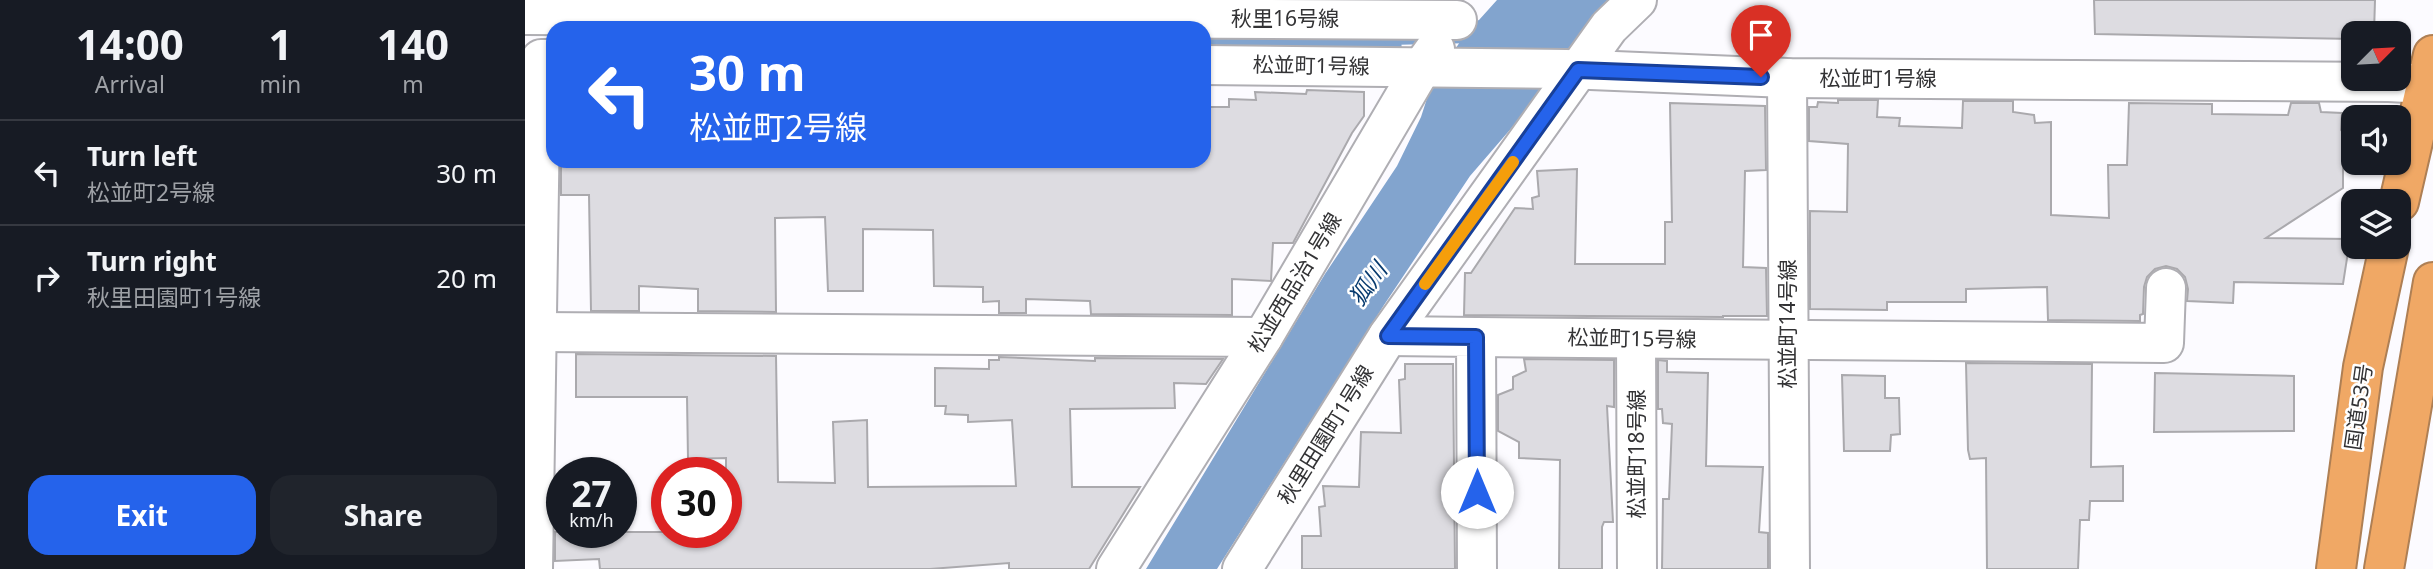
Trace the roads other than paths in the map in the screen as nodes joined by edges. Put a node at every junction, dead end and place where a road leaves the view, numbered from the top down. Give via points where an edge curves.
1 (1637, 0) edge
2 (756, 8) edge
3 (533, 10) edge
4 (947, 15) edge
5 (1177, 15) edge
6 (1444, 41) edge
7 (546, 56) edge
8 (1211, 64) edge
9 (2430, 69) edge
10 (1572, 70) junction
11 (546, 71) edge
12 (1787, 78) junction
13 (2402, 189) edge
14 (531, 247) edge
15 (2386, 259) edge
16 (2433, 282) edge
17 (2166, 288) dead end
18 (537, 332) junction
19 (1388, 336) junction
20 (1263, 337) junction
21 (1476, 337) junction
22 (1636, 339) junction
23 (1789, 341) junction
24 (530, 384) edge
25 (529, 508) edge
26 (533, 569) edge
27 (1116, 569) edge
28 (1242, 569) edge
29 (1477, 569) edge
30 (1637, 569) edge
31 (1790, 569) edge
32 (2336, 569) edge
33 (2384, 569) edge

1 - 10 street, 秋里田園町1号線
2 - 3 street, 秋里16号線
2 - 4 street, 秋里16号線
3 - 7 street
4 - 5 street, 秋里16号線
5 - 6 street, 秋里16号線
6 - 8 street, 松並町1号線
6 - 10 street, 松並町1号線
6 - 20 street, 松並西品治1号線
9 - 12 street, 松並町1号線 via 2389,82
9 - 13 highway
10 - 12 street, 松並町1号線
10 - 19 street, 秋里田園町1号線
11 - 14 street
12 - 23 street, 松並町14号線
14 - 18 street
15 - 32 highway, 国道53号 via 2363,368
16 - 33 highway
17 - 23 street, 松並町15号線 via 2164,343
18 - 20 street
18 - 24 street
19 - 21 street, 松並町15号線
19 - 28 street, 秋里田園町1号線
20 - 27 street, 松並西品治1号線
21 - 22 street, 松並町15号線
21 - 29 street
22 - 23 street, 松並町15号線
22 - 30 street, 松並町18号線
23 - 31 street, 松並町14号線
24 - 25 street
25 - 26 street

